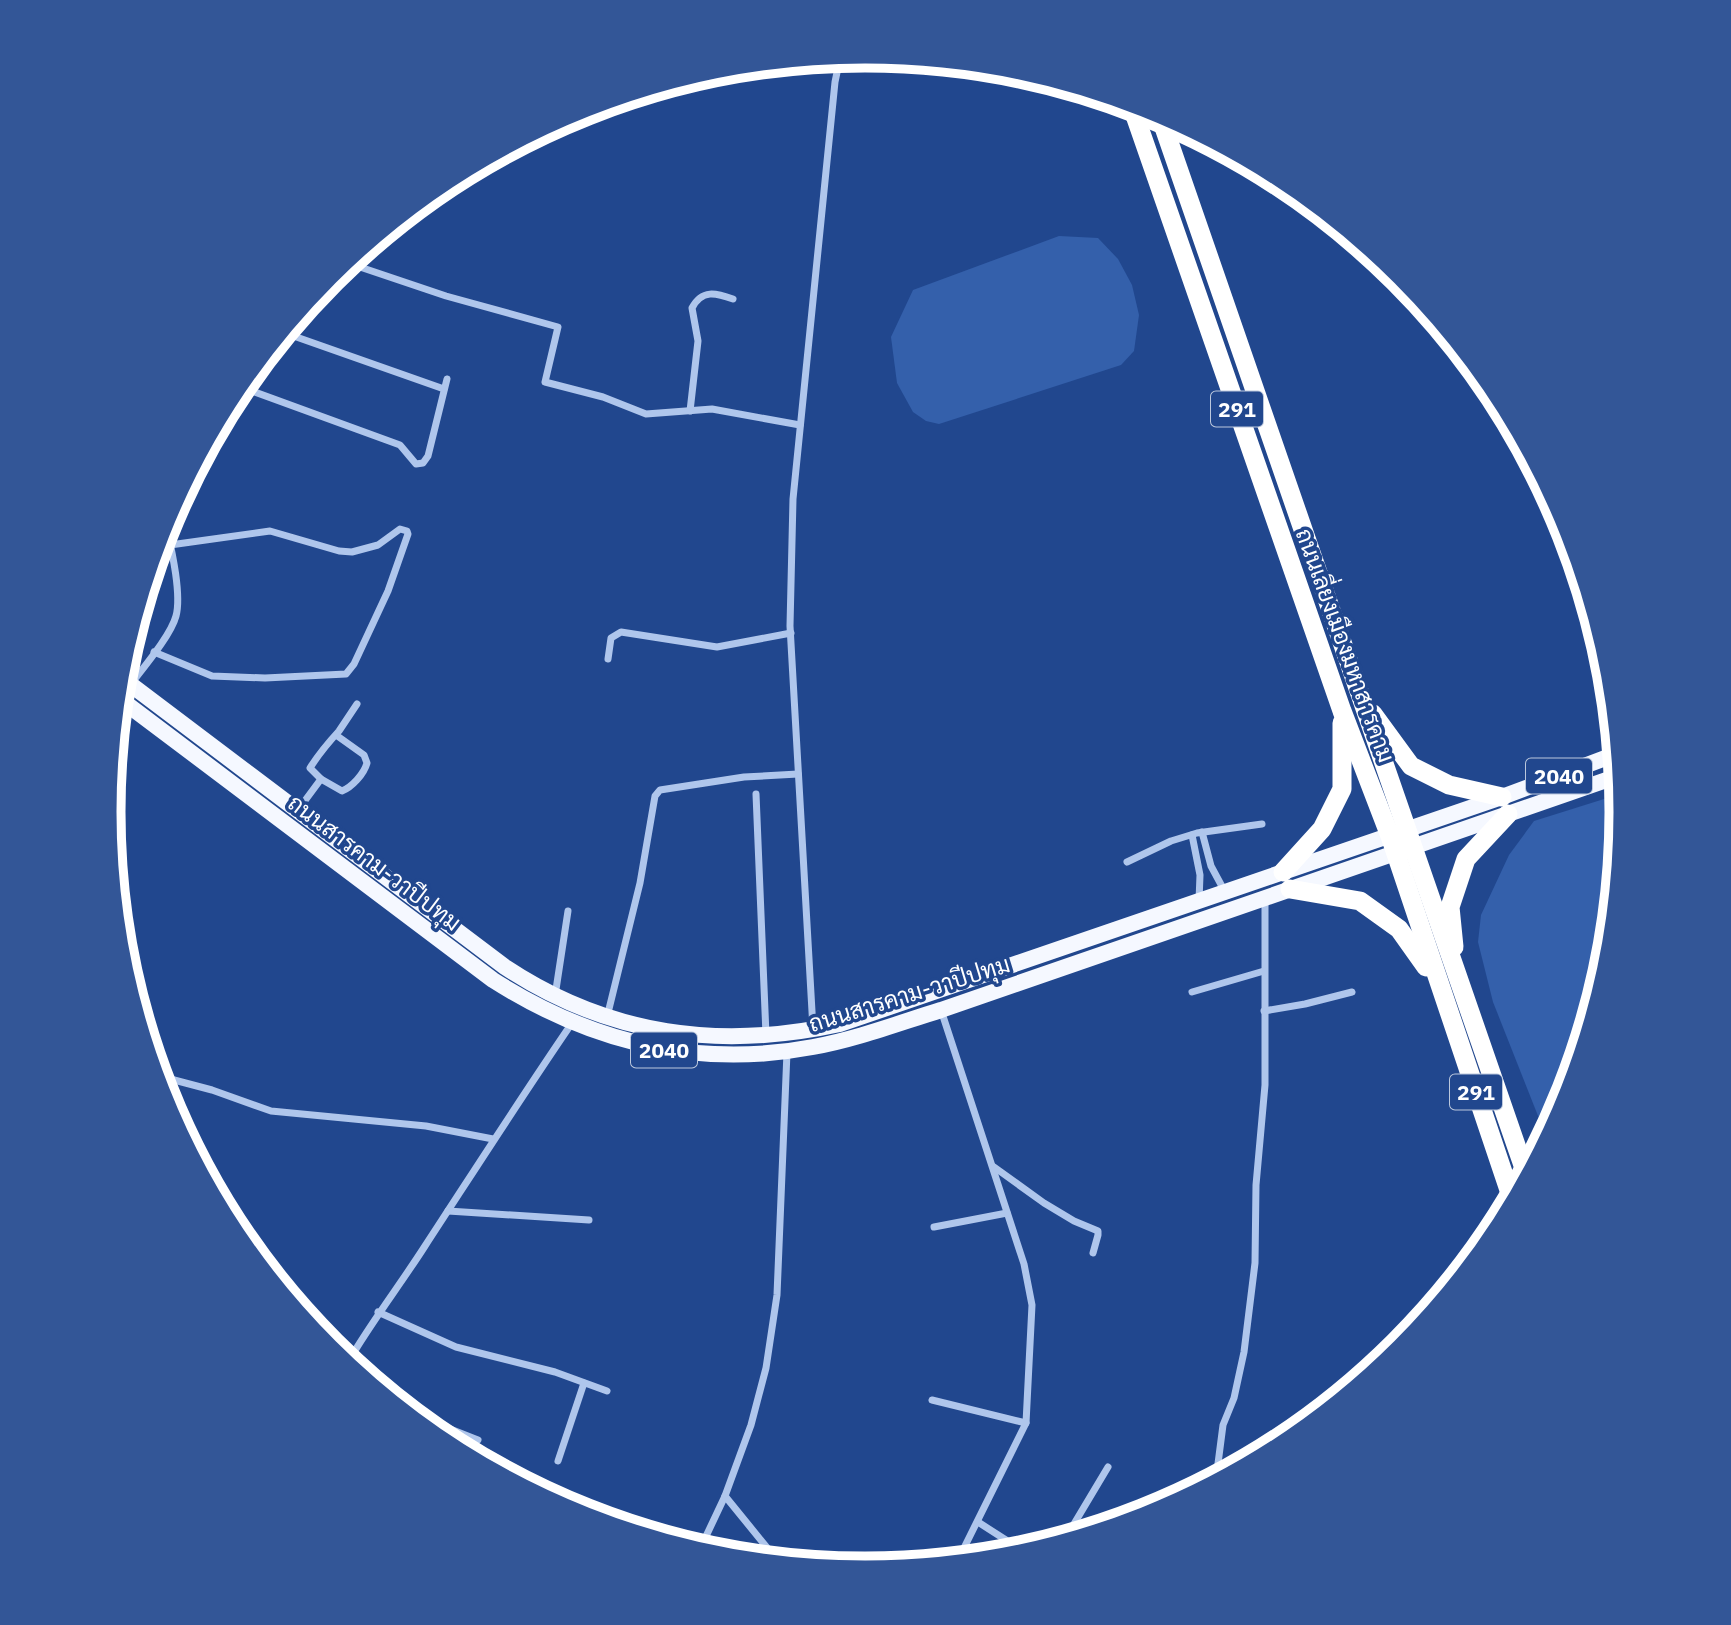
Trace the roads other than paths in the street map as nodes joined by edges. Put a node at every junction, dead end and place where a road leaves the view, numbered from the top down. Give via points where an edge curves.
1 (838, 69) edge
2 (1136, 120) edge
3 (1166, 132) edge
4 (360, 267) edge
5 (733, 299) dead end
6 (294, 336) edge
7 (447, 379) dead end
8 (444, 389) junction
9 (252, 391) edge
10 (690, 411) junction
11 (800, 425) junction
12 (172, 545) edge
13 (171, 548) edge
14 (791, 633) junction
15 (154, 652) junction
16 (608, 659) dead end
17 (135, 671) edge
18 (133, 686) edge
19 (1362, 699) junction
20 (357, 704) dead end
21 (129, 706) edge
22 (1342, 711) junction
23 (336, 735) junction
24 (1607, 758) edge
25 (235, 764) junction
26 (798, 774) junction
27 (225, 778) junction
28 (1609, 778) edge
29 (321, 779) junction
30 (756, 794) dead end
31 (1505, 806) junction
32 (298, 810) junction
33 (1262, 824) dead end
34 (1202, 832) junction
35 (1192, 835) junction
36 (1401, 842) junction
37 (1128, 862) dead end
38 (1287, 880) junction
39 (1225, 892) junction
40 (1265, 898) junction
41 (1199, 902) junction
42 (568, 912) dead end
43 (1017, 964) junction
44 (1264, 971) junction
45 (1447, 980) junction
46 (1022, 982) junction
47 (1192, 992) dead end
48 (1352, 992) dead end
49 (555, 996) junction
50 (941, 1010) junction
51 (1264, 1011) junction
52 (607, 1018) junction
53 (572, 1023) junction
54 (814, 1029) junction
55 (766, 1036) junction
56 (787, 1051) junction
57 (171, 1079) edge
58 (493, 1139) junction
59 (1522, 1163) edge
60 (993, 1167) junction
61 (1509, 1187) edge
62 (448, 1211) junction
63 (1007, 1213) junction
64 (589, 1220) dead end
65 (934, 1227) dead end
66 (1093, 1253) dead end
67 (378, 1312) junction
68 (354, 1352) edge
69 (584, 1383) junction
70 (607, 1391) dead end
71 (932, 1400) dead end
72 (1026, 1423) junction
73 (448, 1428) edge
74 (478, 1440) dead end
75 (558, 1461) dead end
76 (1108, 1467) dead end
77 (1217, 1468) edge
78 (725, 1496) junction
79 (978, 1522) junction
80 (1072, 1527) edge
81 (706, 1539) edge
82 (1009, 1542) edge
83 (769, 1550) edge
84 (963, 1550) edge

1 - 11 street
2 - 22 highway, ถนนเลี่ยงเมืองมหาสารคาม / 291
3 - 19 highway, ถนนเลี่ยงเมืองมหาสารคาม / 291
4 - 10 street via 558,327 545,382 646,414
5 - 10 street via 710,293 692,308 698,341
6 - 8 street
7 - 8 street
8 - 9 street via 428,456 416,464 400,445
10 - 11 street via 712,409
11 - 14 street via 793,499
12 - 15 street via 270,531 352,552 378,545 400,529 408,534 384,601 346,674 212,676
13 - 15 street via 176,616
14 - 16 street via 717,647 621,632 611,638
14 - 26 street
15 - 17 street
18 - 25 main road, ถนนสารคาม-วาปีปทุม / 2040
19 - 31 highway via 1411,766
19 - 36 highway, ถนนเลี่ยงเมืองมหาสารคาม / 291
20 - 23 street
21 - 27 main road, ถนนสารคาม-วาปีปทุม / 2040
22 - 36 highway, ถนนเลี่ยงเมืองมหาสารคาม / 291
22 - 38 highway via 1342,789 1322,829
23 - 29 street via 310,768
23 - 29 street via 364,755 367,765 344,791
24 - 31 main road, ถนนสารคาม-วาปีปทุม / 2040
25 - 27 main road
25 - 32 main road, ถนนสารคาม-วาปีปทุม / 2040
26 - 52 street via 744,777 660,790 655,796 640,883
26 - 54 street
27 - 53 main road, ถนนสารคาม-วาปีปทุม / 2040 via 493,980
28 - 31 main road, ถนนสารคาม-วาปีปทุม / 2040
29 - 32 street
30 - 55 street
31 - 36 main road, ถนนสารคาม-วาปีปทุม / 2040
31 - 45 highway via 1466,859 1450,907
32 - 49 main road, ถนนสารคาม-วาปีปทุม / 2040 via 505,967
33 - 34 street
34 - 35 street
34 - 39 street via 1211,866
35 - 37 street
35 - 41 street via 1200,875
36 - 38 main road, ถนนสารคาม-วาปีปทุม / 2040
36 - 45 highway, ถนนเลี่ยงเมืองมหาสารคาม / 291
38 - 39 main road, ถนนสารคาม-วาปีปทุม / 2040
38 - 40 main road, ถนนสารคาม-วาปีปทุม / 2040
38 - 45 highway via 1360,901 1399,929
39 - 41 main road, ถนนสารคาม-วาปีปทุม / 2040
40 - 44 street
40 - 46 main road, ถนนสารคาม-วาปีปทุม / 2040
41 - 43 main road, ถนนสารคาม-วาปีปทุม / 2040
42 - 49 street
43 - 46 main road
43 - 54 main road, ถนนสารคาม-วาปีปทุม / 2040
44 - 47 street
44 - 51 street
45 - 59 highway, ถนนเลี่ยงเมืองมหาสารคาม / 291
45 - 61 highway, ถนนเลี่ยงเมืองมหาสารคาม / 291
46 - 50 main road, ถนนสารคาม-วาปีปทุม / 2040
48 - 51 street
49 - 52 main road, ถนนสารคาม-วาปีปทุม / 2040
50 - 56 main road, ถนนสารคาม-วาปีปทุม / 2040 via 844,1040
50 - 60 street
51 - 77 street via 1265,1085 1255,1263 1244,1352 1223,1425
52 - 55 main road, ถนนสารคาม-วาปีปทุม / 2040 via 665,1032
53 - 56 main road, ถนนสารคาม-วาปีปทุม / 2040 via 663,1050 744,1056
53 - 58 street
54 - 55 main road, ถนนสารคาม-วาปีปทุม / 2040
56 - 78 street via 777,1295 766,1368
57 - 58 street via 271,1111 426,1126
58 - 62 street
60 - 63 street
60 - 66 street via 1054,1209 1098,1231
62 - 64 street
62 - 67 street
63 - 65 street
63 - 72 street via 1032,1305
67 - 68 street
67 - 69 street via 456,1348
69 - 70 street
69 - 75 street
71 - 72 street
72 - 79 street
73 - 74 street
76 - 80 street
78 - 81 street
78 - 83 street
79 - 82 street
79 - 84 street

